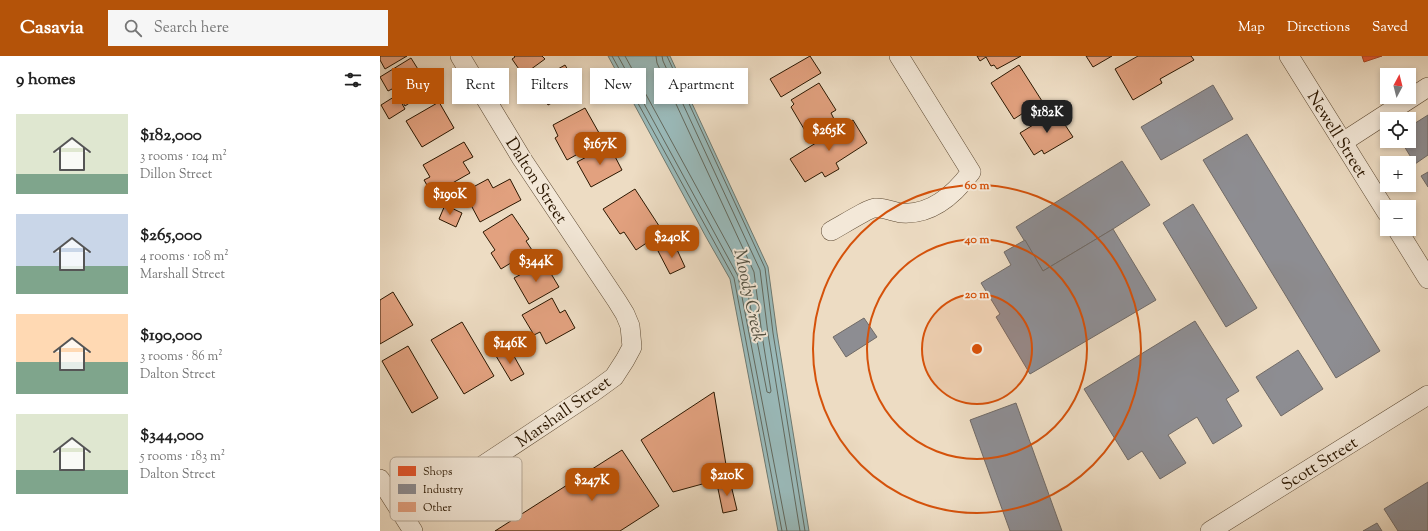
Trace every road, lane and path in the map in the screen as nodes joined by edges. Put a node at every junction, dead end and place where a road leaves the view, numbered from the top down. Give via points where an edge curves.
1 (460, 56) edge
2 (899, 56) edge
3 (1289, 56) edge
4 (1428, 87) edge
5 (1343, 142) junction
6 (1380, 202) edge
7 (831, 232) dead end
8 (1401, 236) edge
9 (1428, 279) edge
10 (632, 347) joint
11 (1428, 395) edge
12 (503, 457) edge
13 (380, 479) edge
14 (390, 495) edge
15 (1210, 531) edge

1 - 10 street, Dalton Street via 522,159 608,285 630,326
2 - 7 street via 971,172 949,198 929,208 909,213 873,207
3 - 5 street, Newell Street
4 - 5 street
5 - 6 street, Newell Street
8 - 9 street
10 - 12 street, Marshall Street via 614,377
11 - 15 street, Scott Street
13 - 14 street

